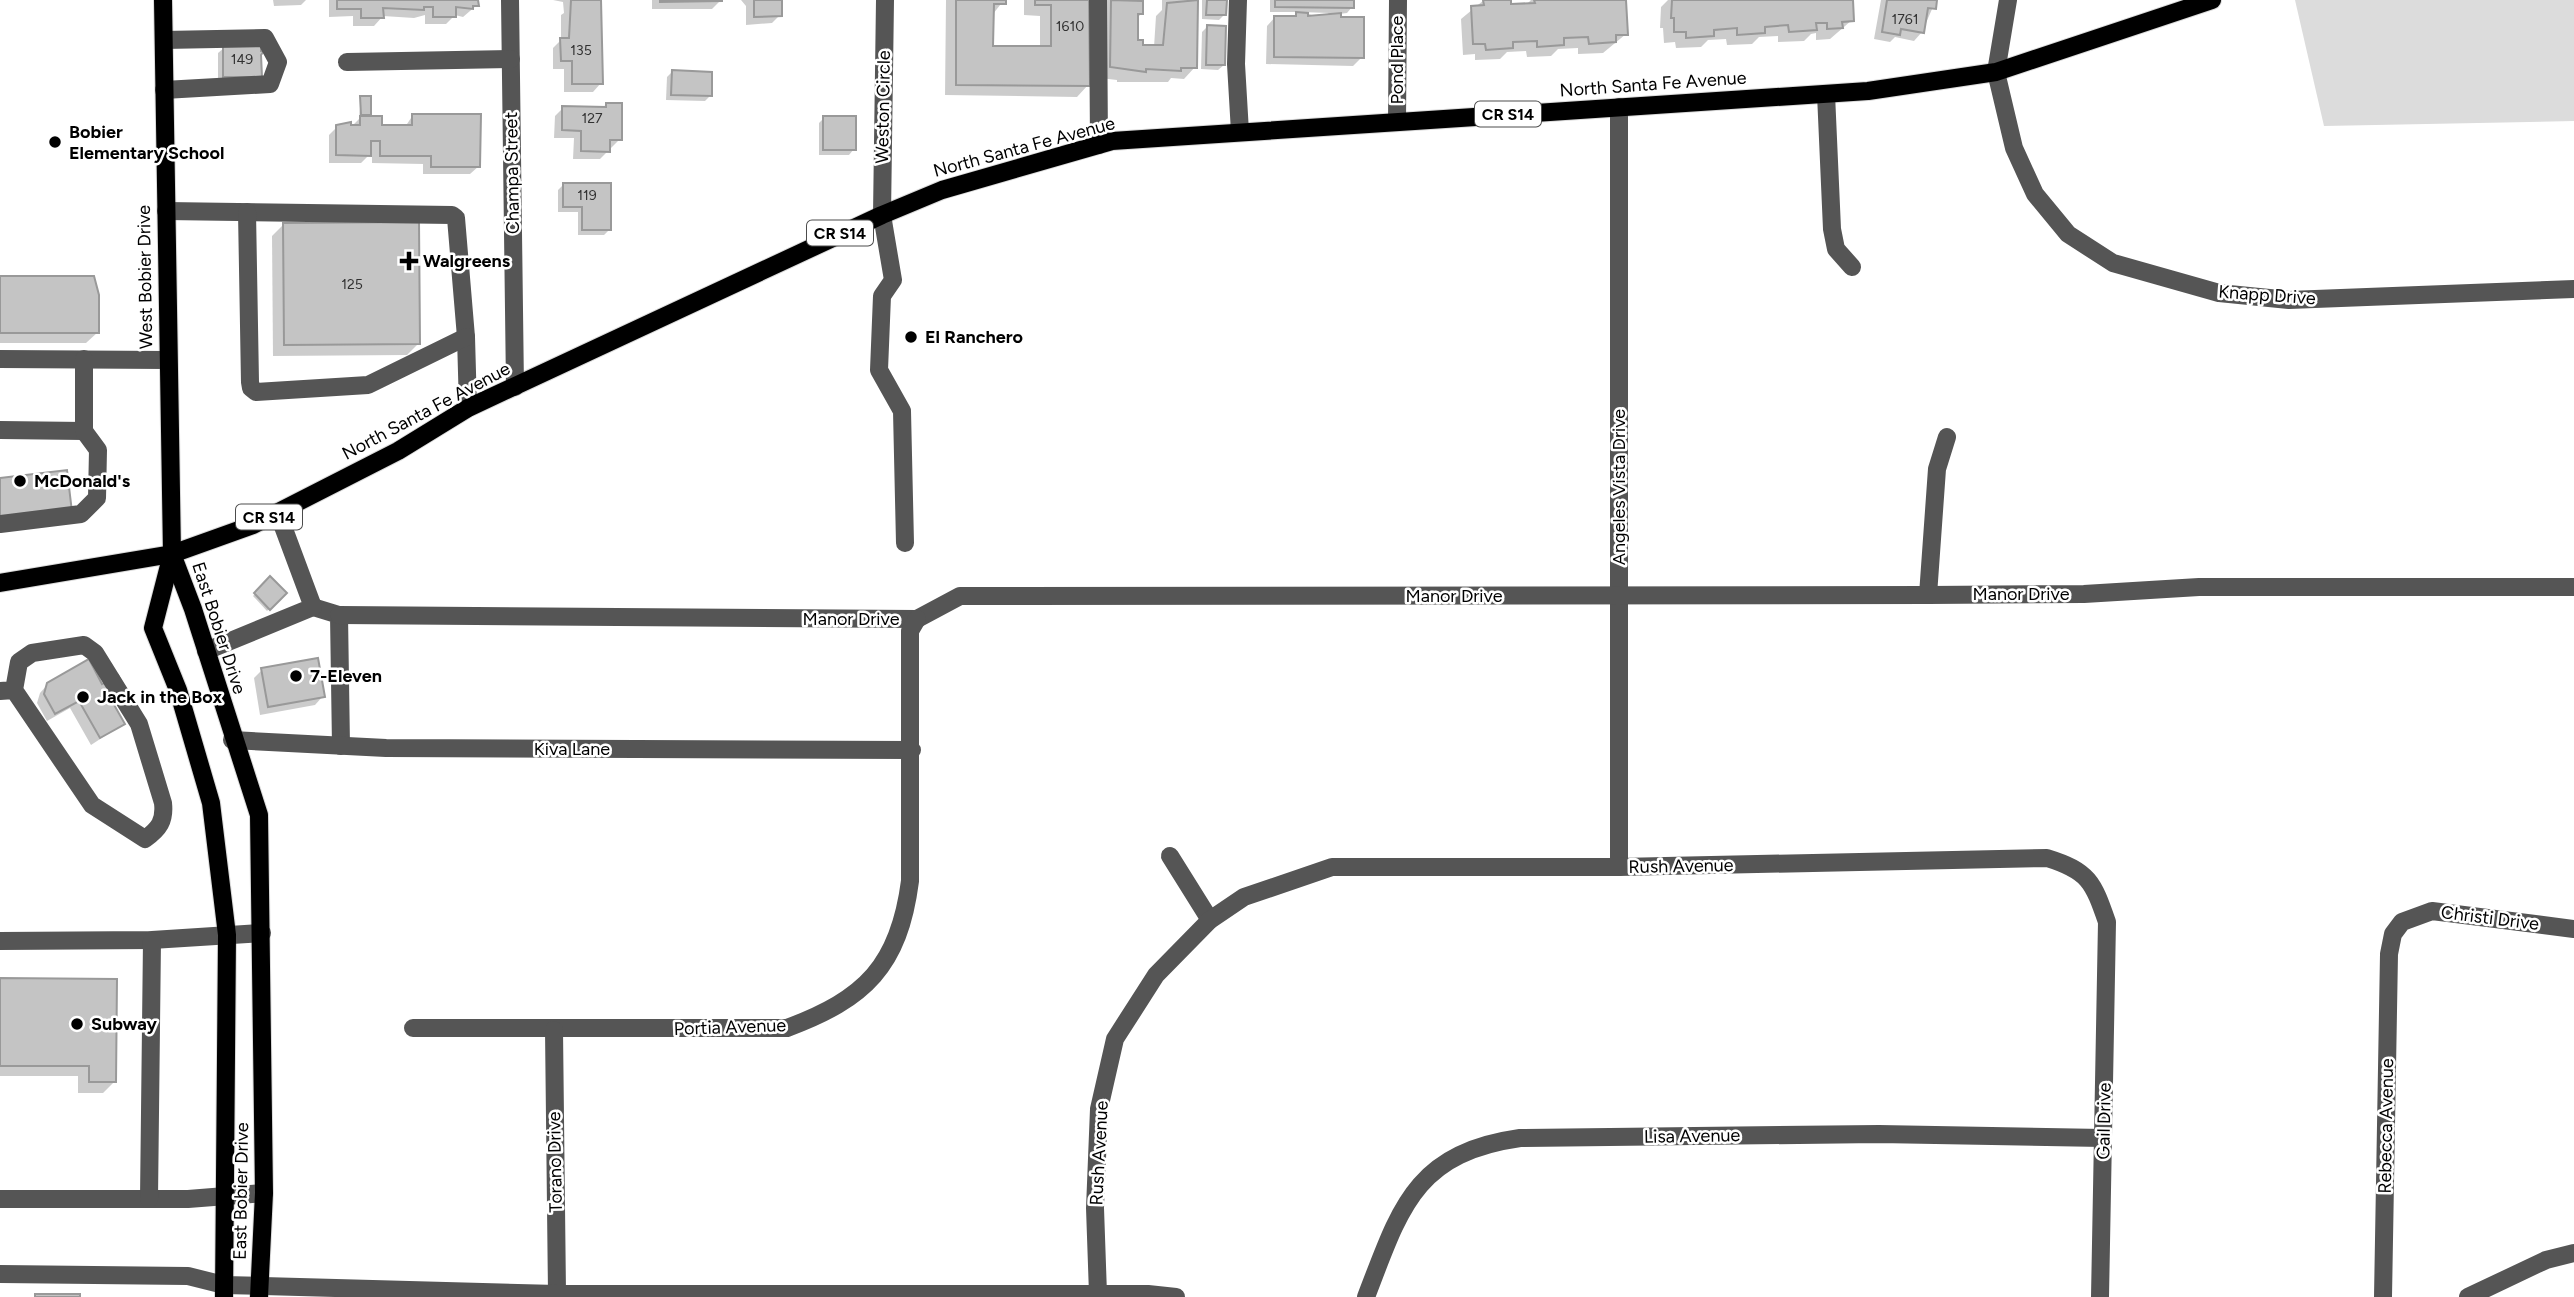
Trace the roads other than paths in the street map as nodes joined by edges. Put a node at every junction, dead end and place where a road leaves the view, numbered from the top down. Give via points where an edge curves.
1 (163, 0) edge
2 (510, 0) edge
3 (885, 0) edge
4 (1098, 0) edge
5 (1238, 0) edge
6 (1398, 0) edge
7 (2008, 0) edge
8 (2212, 0) edge
9 (164, 40) junction
10 (511, 59) junction
11 (347, 62) dead end
12 (1996, 72) junction
13 (164, 90) junction
14 (1826, 94) junction
15 (1619, 107) junction
16 (1397, 121) junction
17 (1240, 132) junction
18 (1099, 145) junction
19 (166, 211) junction
20 (247, 212) junction
21 (882, 215) junction
22 (1852, 267) dead end
23 (2574, 289) edge
24 (466, 337) junction
25 (0, 359) edge
26 (84, 359) junction
27 (167, 360) junction
28 (515, 387) junction
29 (468, 408) junction
30 (0, 430) edge
31 (83, 431) junction
32 (1947, 437) dead end
33 (278, 513) junction
34 (0, 524) edge
35 (905, 543) dead end
36 (172, 554) junction
37 (0, 583) edge
38 (2574, 587) edge
39 (1928, 595) junction
40 (1619, 596) junction
41 (313, 607) junction
42 (339, 615) junction
43 (917, 619) junction
44 (206, 651) junction
45 (7, 691) edge
46 (233, 740) junction
47 (341, 746) junction
48 (912, 750) junction
49 (1170, 856) dead end
50 (1619, 867) junction
51 (1210, 920) junction
52 (2574, 929) edge
53 (262, 933) junction
54 (227, 935) junction
55 (152, 940) junction
56 (0, 941) edge
57 (2107, 945) joint
58 (2389, 954) joint
59 (413, 1028) dead end
60 (554, 1030) junction
61 (2103, 1138) junction
62 (264, 1193) junction
63 (225, 1197) junction
64 (0, 1199) edge
65 (149, 1199) junction
66 (2574, 1253) edge
67 (0, 1274) edge
68 (224, 1291) edge
69 (259, 1291) edge
70 (557, 1294) junction
71 (1098, 1294) junction
72 (1054, 1296) edge
73 (1176, 1297) edge
74 (1366, 1297) edge
75 (2101, 1297) edge
76 (2383, 1297) edge
77 (2468, 1297) edge

1 - 9 main road, West Bobier Drive
2 - 10 street, Champa Street
3 - 21 street, Weston Circle
4 - 18 street
5 - 17 street
6 - 16 street, Pond Place
7 - 12 street
8 - 12 main road, North Santa Fe Avenue / CR S14
9 - 13 main road, West Bobier Drive
9 - 13 street via 265,38 278,62 270,84
10 - 11 street
10 - 28 street, Champa Street
12 - 14 main road, North Santa Fe Avenue / CR S14
12 - 23 street, Knapp Drive via 2014,148 2035,194 2068,233 2113,263 2219,293 2289,300
13 - 19 main road, West Bobier Drive
14 - 15 main road, North Santa Fe Avenue / CR S14
14 - 22 street via 1832,229 1836,249
15 - 16 main road, North Santa Fe Avenue / CR S14
15 - 40 street, Angeles Vista Drive
16 - 17 main road, North Santa Fe Avenue / CR S14
17 - 18 main road, North Santa Fe Avenue / CR S14
18 - 21 main road, North Santa Fe Avenue / CR S14 via 942,190
19 - 20 street
19 - 27 main road, West Bobier Drive
20 - 24 street via 452,215 456,218
20 - 24 street via 250,382 256,392 368,385
21 - 28 main road, North Santa Fe Avenue / CR S14
21 - 35 street, Weston Circle via 892,280 882,296 879,370 902,411
24 - 29 street
25 - 26 street
26 - 27 street
26 - 31 street
27 - 36 main road, West Bobier Drive
28 - 29 main road, North Santa Fe Avenue / CR S14
29 - 33 main road, North Santa Fe Avenue / CR S14 via 398,451
30 - 31 street
31 - 34 street via 98,450 99,487 90,508 71,516
32 - 39 street via 1937,469
33 - 36 main road, North Santa Fe Avenue / CR S14
33 - 41 street
36 - 37 main road, North Santa Fe Avenue / CR S14
36 - 44 main road, East Bobier Drive
36 - 54 main road, East Bobier Drive via 153,628 178,690 211,803
38 - 39 street, Manor Drive via 2199,587 2084,594
39 - 40 street, Manor Drive
40 - 43 street, Manor Drive via 960,596
40 - 50 street, Angeles Vista Drive
41 - 42 street, Manor Drive
41 - 44 street
42 - 43 street, Manor Drive
42 - 47 street
43 - 48 street, Portia Avenue via 911,631
44 - 46 main road, East Bobier Drive
45 - 45 street via 92,805 145,839 158,830 165,816 163,803 139,724 95,653 84,645 32,653 19,662
46 - 47 street, Kiva Lane
46 - 53 main road, East Bobier Drive via 259,815
47 - 48 street, Kiva Lane
48 - 60 street, Portia Avenue via 911,881 906,913 887,959 872,980 830,1012 787,1028
49 - 51 street
50 - 51 street, Rush Avenue via 1332,867 1244,897
50 - 57 street, Rush Avenue via 2047,858 2076,867 2096,890 2107,922
51 - 71 street, Rush Avenue via 1156,975 1115,1039 1099,1109
52 - 58 street, Christi Drive via 2432,911 2402,922 2393,934
53 - 54 street
53 - 62 main road, East Bobier Drive
54 - 55 street
54 - 63 main road, East Bobier Drive
55 - 56 street
55 - 65 street
57 - 61 street, Gail Drive
58 - 76 street, Rebecca Avenue
59 - 60 street, Portia Avenue
60 - 70 street, Torano Drive
61 - 74 street, Lisa Avenue via 1879,1134 1520,1138 1487,1143 1460,1154 1427,1177 1399,1212
61 - 75 street, Gail Drive
62 - 63 street
62 - 69 main road, East Bobier Drive
63 - 65 street
63 - 68 main road, East Bobier Drive
64 - 65 street
66 - 77 street via 2546,1260
67 - 68 street via 188,1276
68 - 69 street
69 - 70 street
70 - 72 street
71 - 72 street
71 - 73 street

